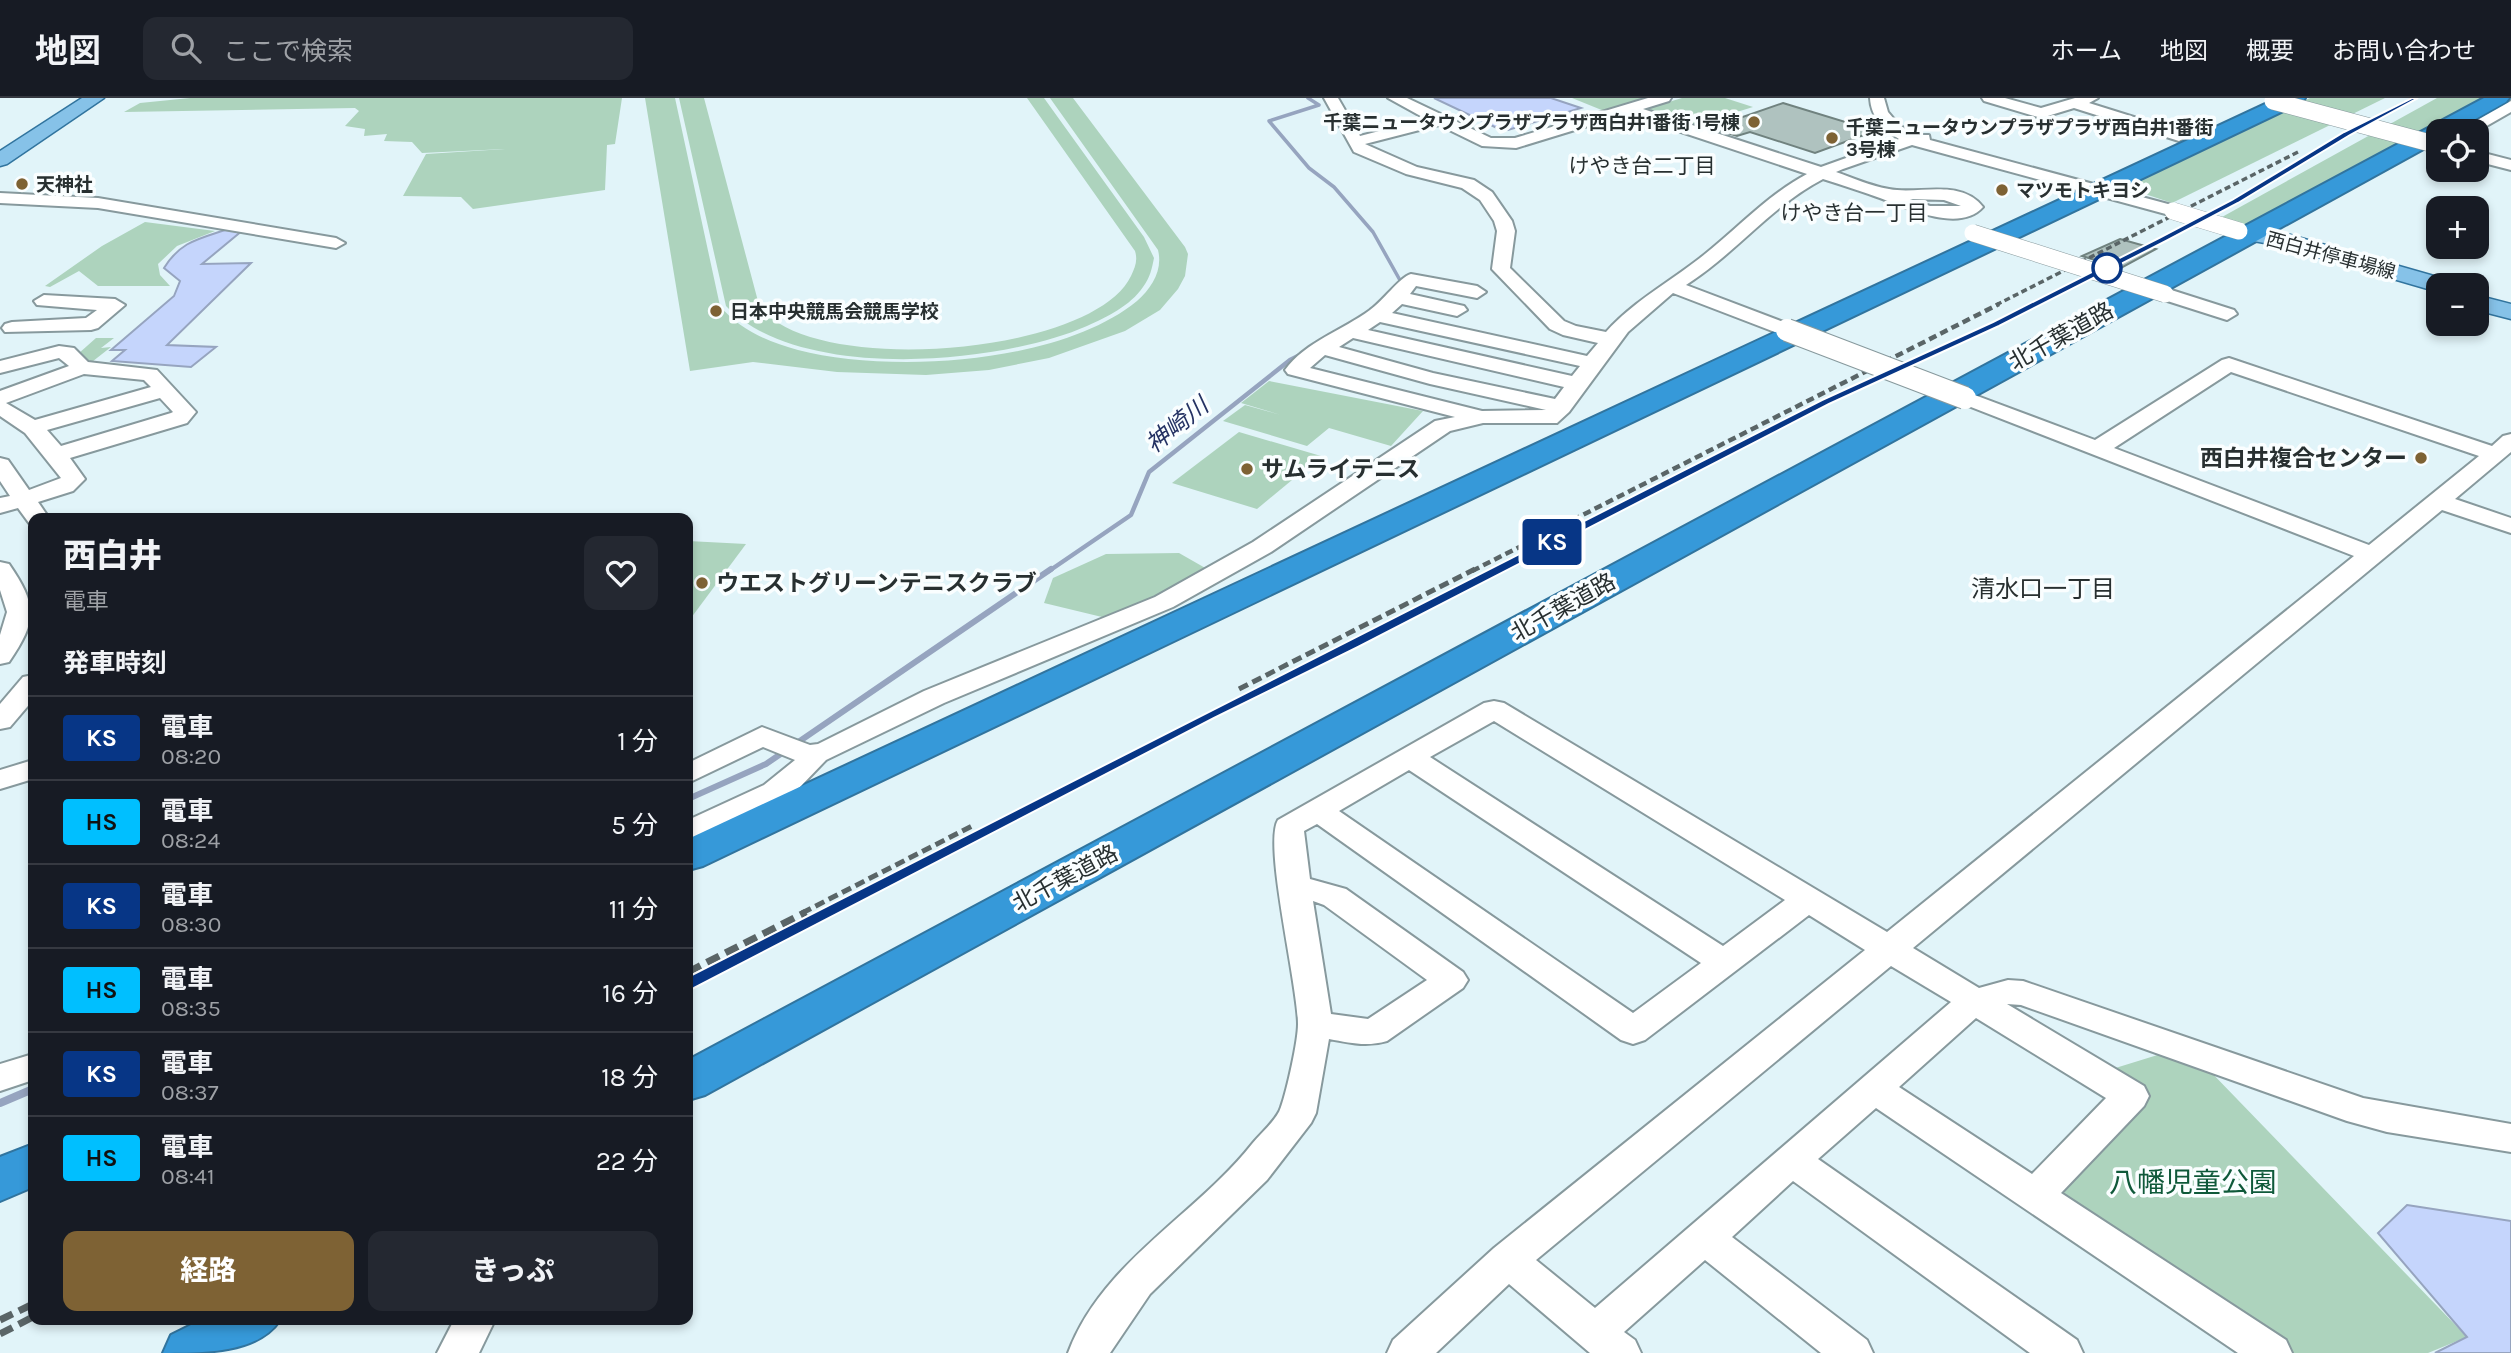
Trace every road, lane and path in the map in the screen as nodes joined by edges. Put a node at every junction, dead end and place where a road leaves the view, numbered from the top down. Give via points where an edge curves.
1 (94, 98) edge
2 (1331, 98) edge
3 (1395, 98) edge
4 (1664, 98) edge
5 (1877, 98) edge
6 (1891, 98) edge
7 (1989, 98) edge
8 (2092, 98) edge
9 (2500, 98) edge
10 (2277, 99) edge
11 (2073, 103) junction
12 (2511, 106) edge
13 (1627, 110) junction
14 (2466, 119) edge
15 (2488, 119) edge
16 (1441, 120) junction
17 (2179, 136) dead end
18 (2426, 136) edge
19 (1921, 138) junction
20 (1356, 142) junction
21 (2426, 143) edge
22 (2511, 153) edge
23 (2489, 157) edge
24 (2, 158) edge
25 (2489, 160) edge
26 (2511, 165) edge
27 (1822, 173) junction
28 (2104, 191) junction
29 (1889, 195) dead end
30 (0, 198) edge
31 (2244, 232) junction
32 (1973, 233) dead end
33 (336, 243) dead end
34 (1501, 269) junction
35 (70, 280) dead end
36 (2426, 281) edge
37 (1671, 286) junction
38 (2426, 287) edge
39 (1476, 292) junction
40 (1398, 297) junction
41 (2489, 300) edge
42 (44, 301) junction
43 (2489, 306) edge
44 (2511, 306) edge
45 (1457, 310) junction
46 (2511, 312) edge
47 (2227, 314) dead end
48 (1377, 315) junction
49 (1438, 329) junction
50 (1352, 332) junction
51 (6, 333) edge
52 (1610, 339) junction
53 (1321, 348) junction
54 (1592, 363) junction
55 (0, 367) edge
56 (82, 368) junction
57 (1578, 384) junction
58 (165, 390) junction
59 (0, 398) edge
60 (1561, 407) junction
61 (0, 408) edge
62 (1483, 417) junction
63 (34, 428) junction
64 (2503, 448) edge
65 (2098, 449) junction
66 (56, 455) junction
67 (0, 464) edge
68 (2439, 501) junction
69 (0, 506) edge
70 (30, 508) edge
71 (2511, 526) edge
72 (2374, 555) junction
73 (3, 579) edge
74 (3, 648) edge
75 (28, 688) edge
76 (0, 721) edge
77 (1409, 757) junction
78 (808, 758) junction
79 (28, 771) edge
80 (693, 771) edge
81 (0, 780) edge
82 (1318, 811) junction
83 (693, 830) edge
84 (693, 852) edge
85 (1295, 890) junction
86 (1808, 900) junction
87 (1889, 949) junction
88 (1724, 962) junction
89 (1974, 1000) junction
90 (1315, 1024) junction
91 (28, 1069) edge
92 (0, 1079) edge
93 (693, 1080) edge
94 (1875, 1089) junction
95 (2511, 1138) edge
96 (1793, 1161) junction
97 (28, 1166) edge
98 (0, 1180) edge
99 (2035, 1195) junction
100 (1704, 1238) junction
101 (1508, 1260) junction
102 (243, 1325) edge
103 (472, 1325) edge
104 (1608, 1343) edge
105 (2249, 1347) edge
106 (191, 1353) edge
107 (458, 1353) edge
108 (1089, 1353) edge
109 (1408, 1353) edge
110 (1852, 1353) edge
111 (2062, 1353) edge

1 - 24 main road
2 - 20 street
3 - 16 street
4 - 13 street
5 - 19 street via 1882,118
6 - 19 street via 1897,118
7 - 11 street via 2040,113
8 - 11 street
9 - 14 highway, 北千葉道路
10 - 18 street, bridge
10 - 28 highway
11 - 17 street
12 - 15 street
13 - 16 street via 1516,143 1488,143
13 - 27 street
16 - 20 street
19 - 27 street
19 - 28 street
20 - 34 street via 1360,149 1386,162 1480,190 1506,231
21 - 31 highway, 北千葉道路
22 - 23 street
25 - 26 street
27 - 29 street
27 - 37 street via 1797,187
28 - 31 street, bridge
28 - 78 highway
30 - 33 street via 98,203
31 - 36 main road, 西白井停車場線
31 - 38 main road, 西白井停車場線
31 - 93 highway, 北千葉道路
32 - 47 street, bridge
34 - 39 street
34 - 52 street via 1557,325
35 - 42 street
37 - 52 street via 1645,302
37 - 65 street, bridge
39 - 40 street via 1410,279
39 - 45 street
40 - 45 street
40 - 48 street
41 - 44 main road
42 - 51 street
42 - 51 street via 116,304 91,324
43 - 46 main road
45 - 49 street
48 - 49 street
48 - 50 street
49 - 54 street
50 - 53 street
50 - 57 street
52 - 54 street
53 - 60 street
53 - 62 street via 1295,370
54 - 57 street
55 - 56 street via 67,352
56 - 58 street via 150,374
56 - 59 street
57 - 60 street
58 - 63 street
58 - 66 street via 185,412 179,418
60 - 62 street via 1549,418
61 - 63 street
62 - 78 street via 1443,426 1262,547 1164,602 934,698
63 - 66 street
64 - 65 street via 2229,364
64 - 68 street
65 - 72 street
66 - 70 street via 74,479
67 - 70 street
68 - 71 street
68 - 72 street
69 - 70 street
72 - 87 street
73 - 74 street via 21,604 19,622
75 - 76 street
77 - 82 street
77 - 86 street via 1494,709
77 - 88 street
78 - 80 street via 762,736
78 - 83 street via 801,774 776,791
78 - 84 highway
79 - 81 street
82 - 85 street via 1289,827
82 - 88 street via 1633,1031
85 - 90 street
85 - 90 street via 1335,897 1451,980 1375,1032
86 - 87 street
86 - 88 street
87 - 89 street
87 - 101 street
89 - 94 street
89 - 95 street via 2023,993 2360,1111
89 - 99 street via 2131,1096
90 - 108 street via 1298,1113 1254,1169 1136,1282 1094,1339
91 - 92 street
94 - 96 street
94 - 99 street
96 - 100 street
96 - 111 street
97 - 98 highway
99 - 105 street
100 - 104 street
100 - 110 street
101 - 104 street
101 - 109 street
102 - 106 highway
103 - 107 street

